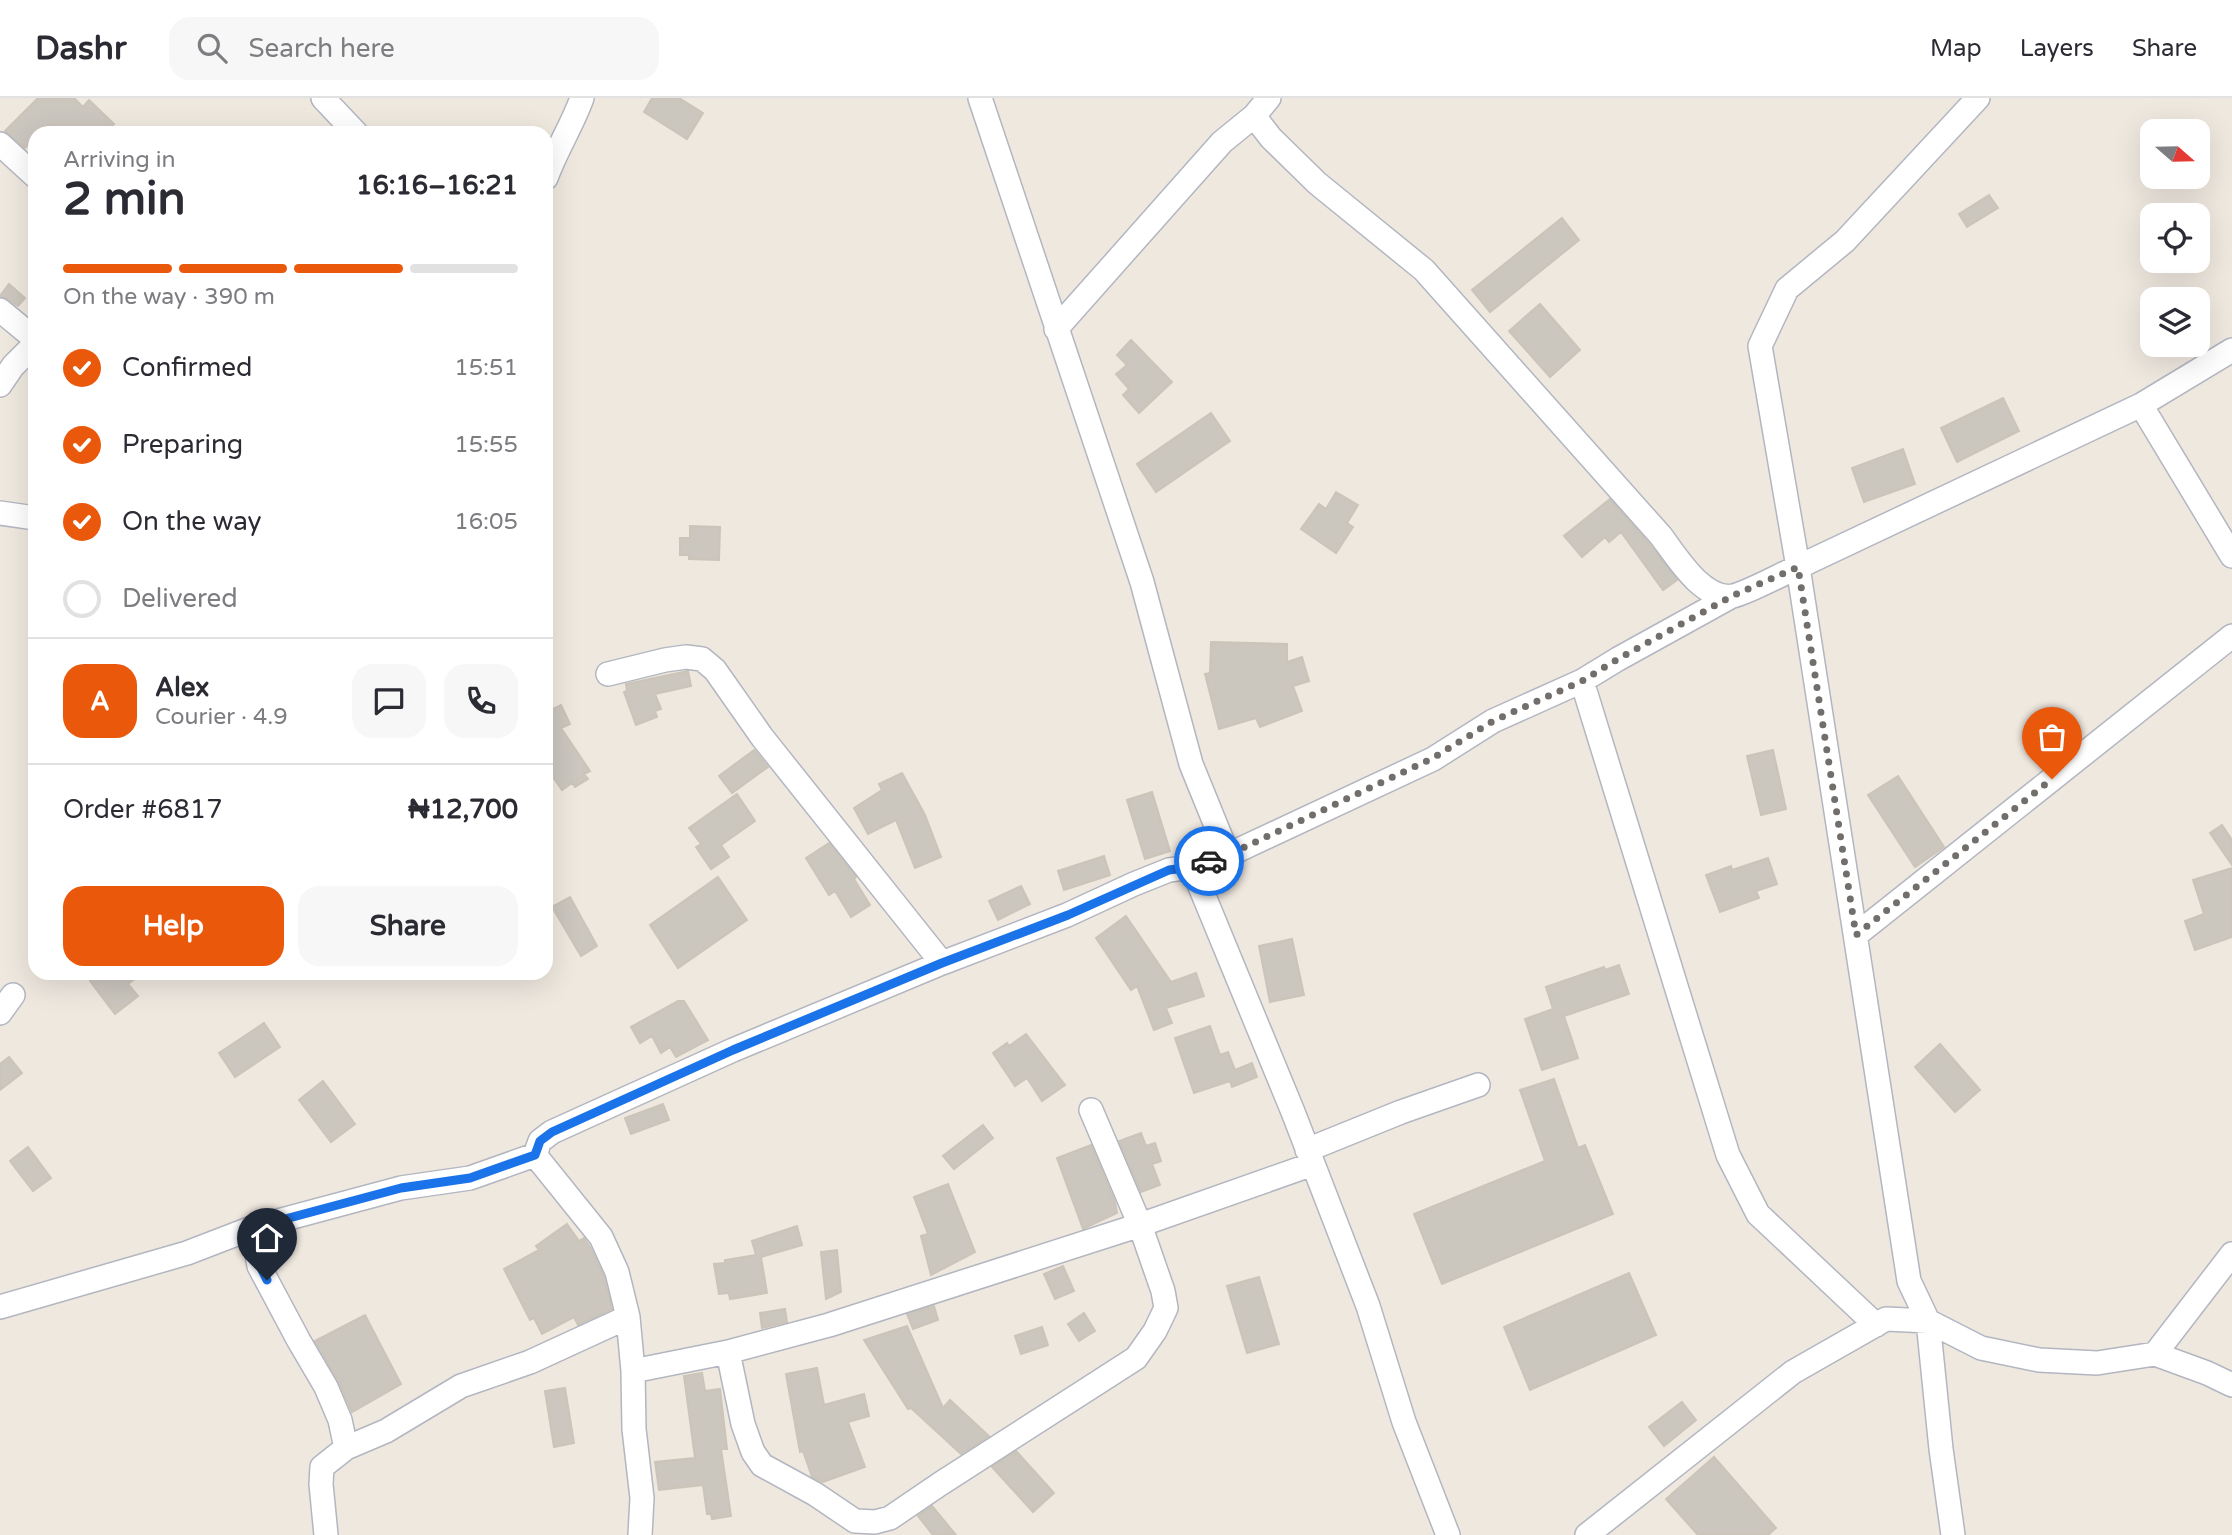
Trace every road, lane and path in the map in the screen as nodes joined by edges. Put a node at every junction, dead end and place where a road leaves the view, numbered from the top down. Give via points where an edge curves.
1 (323, 98) edge
2 (582, 98) edge
3 (980, 98) edge
4 (1269, 98) edge
5 (1978, 98) edge
6 (1254, 116) junction
7 (349, 126) edge
8 (0, 144) edge
9 (553, 159) edge
10 (28, 170) edge
11 (0, 310) edge
12 (1056, 328) junction
13 (28, 333) edge
14 (28, 350) edge
15 (2232, 350) edge
16 (0, 385) edge
17 (2141, 405) junction
18 (0, 513) edge
19 (28, 517) edge
20 (2232, 556) edge
21 (1798, 567) junction
22 (1732, 596) junction
23 (2232, 636) edge
24 (608, 674) dead end
25 (1582, 681) junction
26 (1228, 855) junction
27 (1192, 867) junction
28 (1856, 935) junction
29 (942, 963) junction
30 (1478, 1085) dead end
31 (1091, 1110) dead end
32 (535, 1155) junction
33 (1310, 1157) junction
34 (1140, 1225) junction
35 (252, 1228) junction
36 (2232, 1254) edge
37 (0, 1307) edge
38 (628, 1317) junction
39 (1928, 1321) junction
40 (1876, 1325) junction
41 (728, 1352) junction
42 (2155, 1354) junction
43 (633, 1371) junction
44 (2232, 1385) edge
45 (346, 1448) junction
46 (326, 1535) edge
47 (640, 1535) edge
48 (1448, 1535) edge
49 (1587, 1535) edge
50 (1953, 1535) edge

1 - 7 street
2 - 9 street
3 - 12 street
4 - 6 street
5 - 21 street via 1845,241 1787,289 1760,346
6 - 12 street via 1222,142
6 - 22 street via 1317,183 1424,270 1692,576 1709,591
8 - 10 street
11 - 13 street
12 - 26 street via 1142,582 1191,764
14 - 16 street
15 - 17 street
17 - 20 street
17 - 21 street
18 - 19 street
21 - 22 street
21 - 28 street
22 - 25 street
23 - 28 street
24 - 29 street via 686,657 702,659 715,670 762,737
25 - 26 street via 1493,721 1378,786
25 - 40 street via 1728,1155 1758,1214
26 - 27 street
27 - 29 street via 1169,870
27 - 33 street
28 - 39 street via 1909,1281
29 - 32 street via 586,1115 540,1141
30 - 33 street via 1401,1112
31 - 34 street
32 - 35 street via 470,1178 401,1188
32 - 38 street via 601,1237 617,1272
33 - 34 street
33 - 48 street
34 - 41 street via 829,1325
34 - 41 street via 1166,1308 1136,1358 890,1518 855,1521 761,1465 743,1424
35 - 37 street via 187,1253
35 - 45 street via 260,1266 326,1387
36 - 42 street
38 - 43 street
38 - 45 street via 530,1362 461,1386 386,1431
39 - 40 street via 1886,1319
39 - 42 street via 1981,1348 2039,1360 2097,1363
39 - 50 street
40 - 49 street via 1793,1372
41 - 43 street
42 - 44 street
43 - 47 street via 642,1498
45 - 46 street via 322,1467

